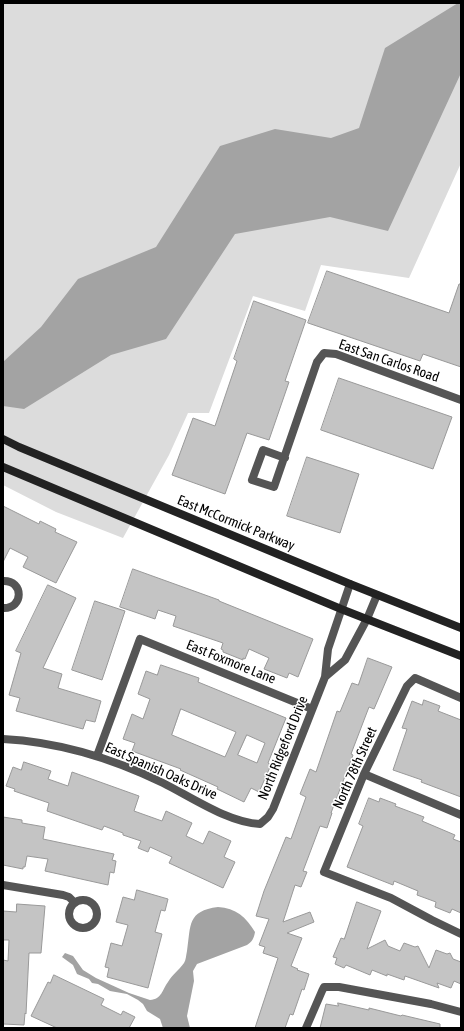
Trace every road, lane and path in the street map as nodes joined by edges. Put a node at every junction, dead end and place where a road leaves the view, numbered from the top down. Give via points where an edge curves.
1 (461, 400) edge
2 (3, 439) edge
3 (285, 458) junction
4 (3, 467) edge
5 (3, 581) edge
6 (350, 584) junction
7 (377, 595) junction
8 (3, 608) edge
9 (341, 609) junction
10 (367, 619) junction
11 (461, 628) edge
12 (461, 656) edge
13 (325, 677) junction
14 (461, 698) edge
15 (312, 709) junction
16 (3, 738) edge
17 (97, 756) junction
18 (364, 774) junction
19 (461, 815) edge
20 (260, 824) joint
21 (3, 885) edge
22 (75, 903) dead end
23 (461, 934) edge
24 (461, 1012) edge
25 (306, 1028) edge

1 - 3 street, East San Carlos Road via 336,354 324,353 317,362
2 - 6 main road, East McCormick Parkway
3 - 3 street, East San Carlos Road via 274,487 252,480 263,450
4 - 9 main road
5 - 8 street via 14,584 19,595 13,606
6 - 7 main road, East McCormick Parkway
6 - 9 street, North Ridgeford Drive
7 - 10 street, North Ridgeford Drive
7 - 11 main road, East McCormick Parkway
9 - 10 main road
9 - 13 street, North Ridgeford Drive via 328,649
10 - 12 main road
10 - 13 street, North Ridgeford Drive via 345,660
13 - 15 street, North Ridgeford Drive
14 - 18 street, North 78th Street via 415,678 407,686
15 - 17 street, East Foxmore Lane via 140,639
15 - 20 street, North Ridgeford Drive via 273,809
16 - 17 street, East Spanish Oaks Drive via 41,742
17 - 20 street, East Spanish Oaks Drive via 136,771 235,819 249,824
18 - 19 street
18 - 23 street, North 78th Street via 324,872 390,898
21 - 22 street via 63,895
24 - 25 street via 339,987 324,987

